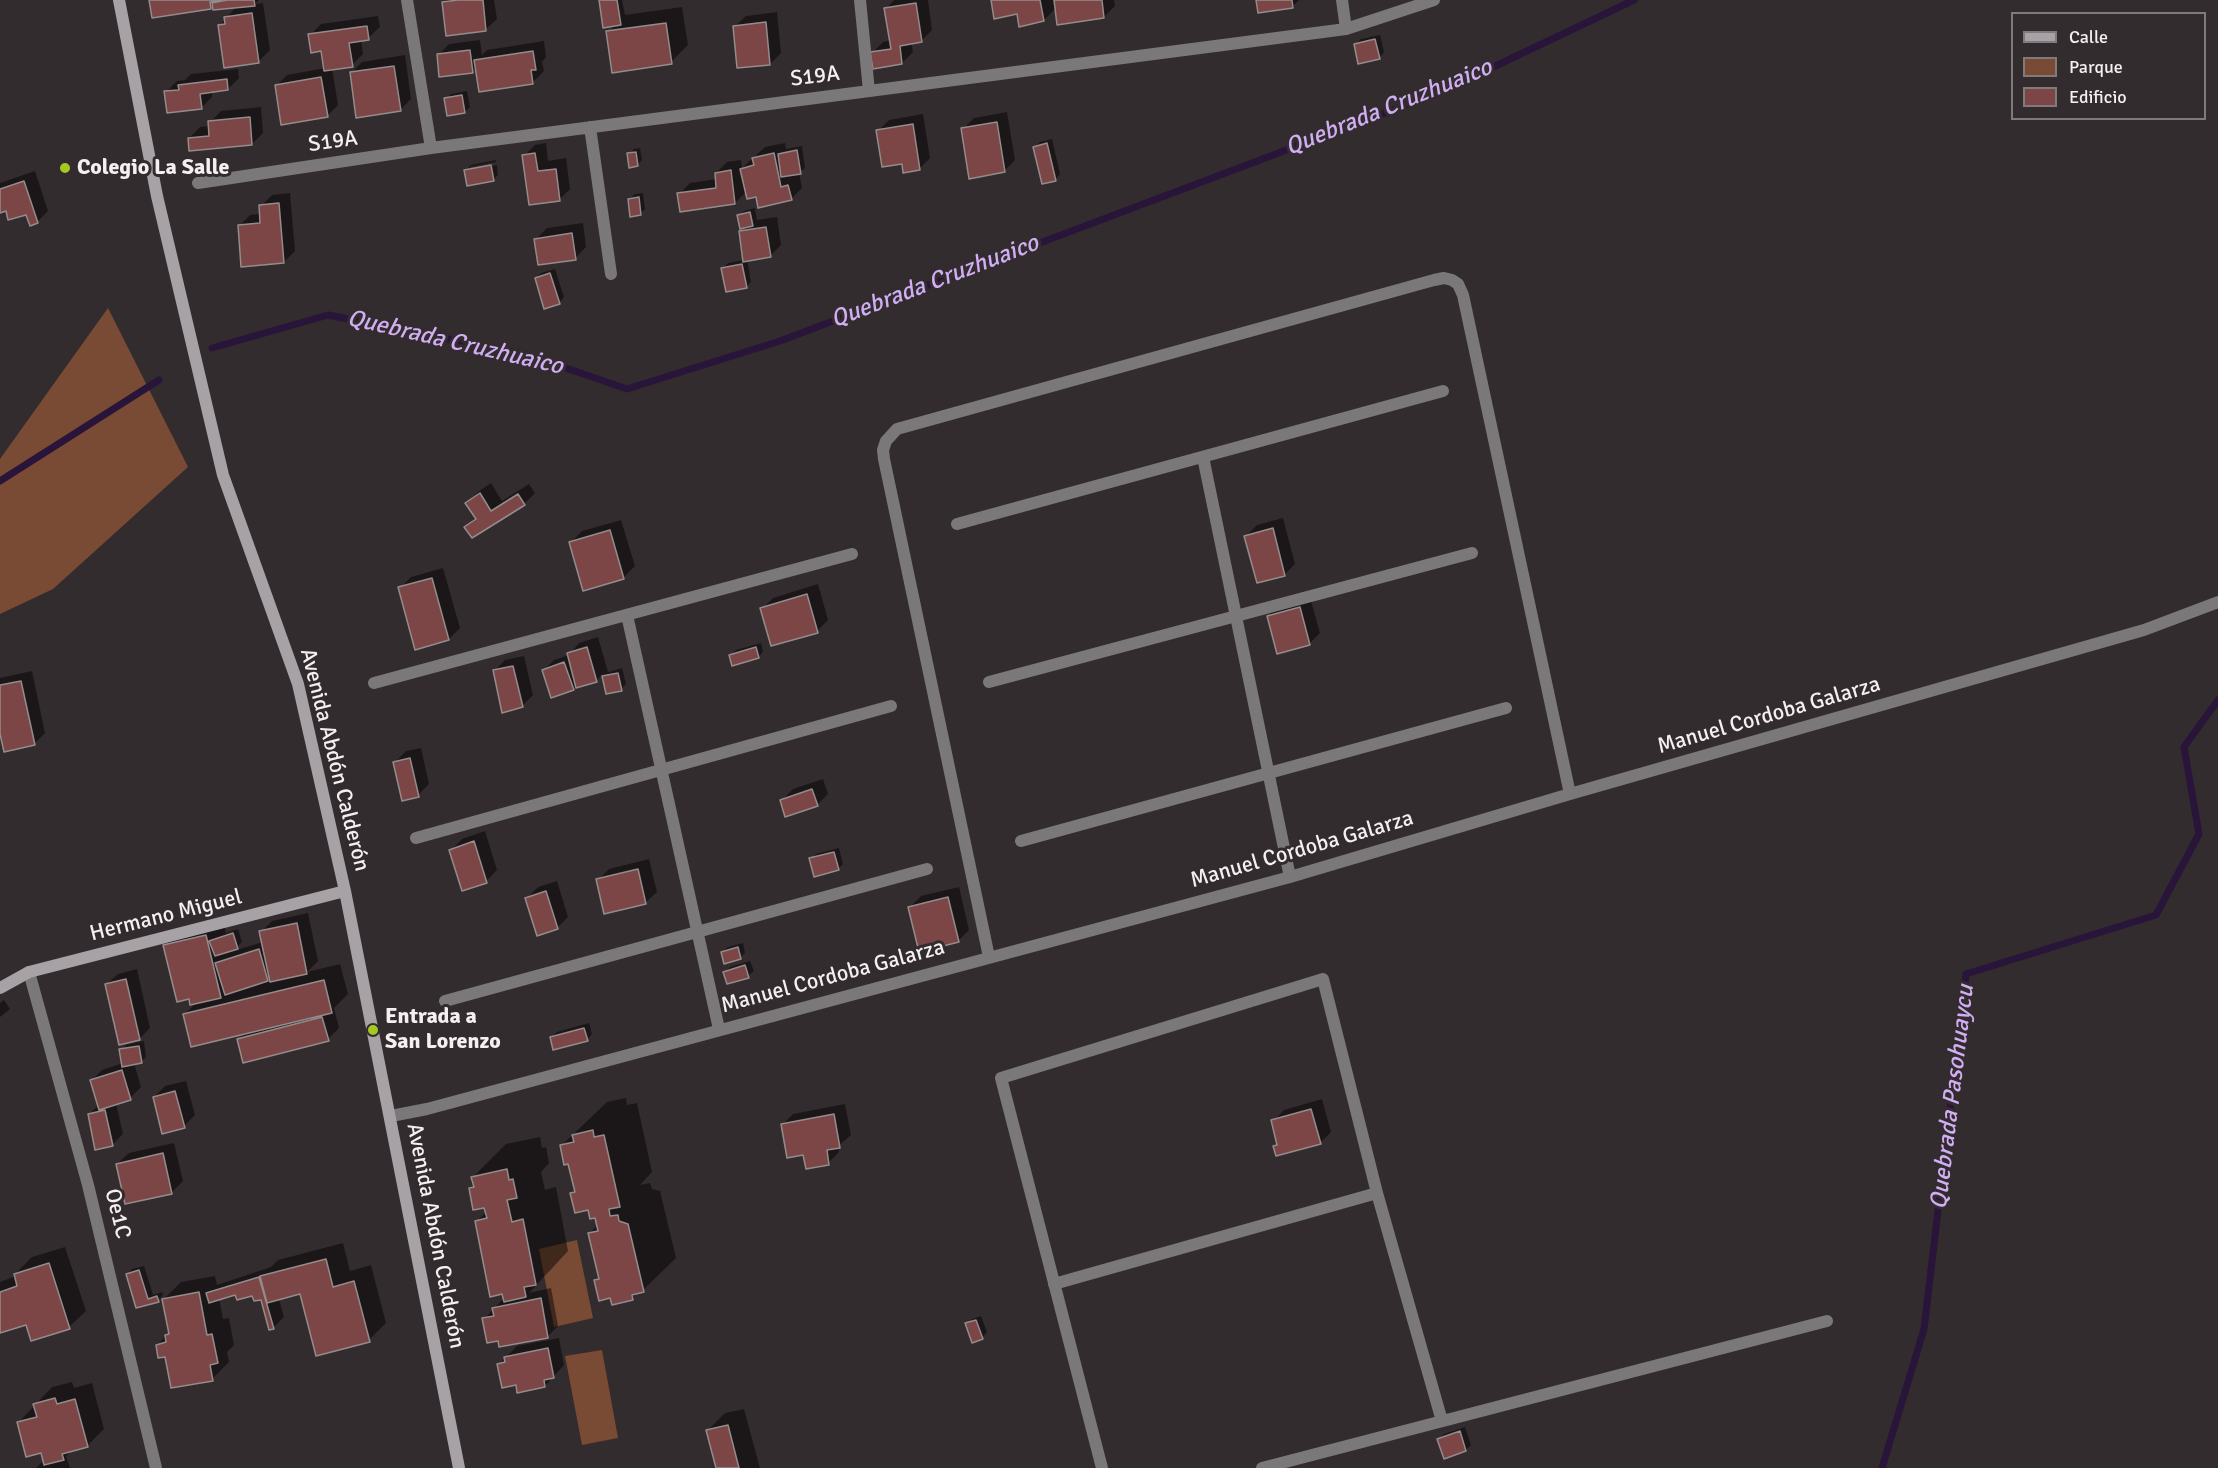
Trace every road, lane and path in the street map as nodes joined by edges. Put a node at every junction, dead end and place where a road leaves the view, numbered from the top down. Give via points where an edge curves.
1 (119, 0) edge
2 (407, 0) edge
3 (860, 0) edge
4 (1342, 0) edge
5 (1434, 0) edge
6 (1346, 29) junction
7 (869, 91) junction
8 (590, 127) junction
9 (431, 148) junction
10 (198, 183) dead end
11 (611, 274) dead end
12 (1443, 391) dead end
13 (1203, 457) junction
14 (957, 524) dead end
15 (1472, 553) dead end
16 (852, 554) dead end
17 (2218, 602) edge
18 (627, 615) junction
19 (1236, 616) junction
20 (989, 682) dead end
21 (374, 683) dead end
22 (891, 706) dead end
23 (1506, 708) dead end
24 (662, 770) junction
25 (1269, 774) junction
26 (1570, 794) junction
27 (416, 838) dead end
28 (1021, 842) dead end
29 (927, 869) dead end
30 (1290, 877) junction
31 (345, 891) junction
32 (698, 932) junction
33 (989, 957) junction
34 (29, 972) junction
35 (0, 988) edge
36 (445, 1001) dead end
37 (719, 1029) junction
38 (391, 1116) junction
39 (1377, 1193) junction
40 (1054, 1284) junction
41 (1827, 1321) dead end
42 (1442, 1421) junction
43 (1304, 1463) edge
44 (156, 1468) edge
45 (459, 1468) edge
46 (1102, 1468) edge
47 (1262, 1468) edge

1 - 31 street, Avenida Abdón Calderón via 157,196 223,476 298,684
2 - 9 street
3 - 7 street
4 - 6 street
5 - 6 street, S19A
6 - 7 street, S19A
7 - 8 street, S19A
8 - 9 street, S19A
8 - 11 street
9 - 10 street, S19A
12 - 13 street
13 - 14 street
13 - 19 street
15 - 19 street
16 - 18 street
17 - 26 street, Manuel Cordoba Galarza via 2144,630
18 - 21 street
18 - 24 street
19 - 20 street
19 - 25 street
22 - 24 street
23 - 25 street
24 - 27 street
24 - 32 street
25 - 28 street
25 - 30 street
26 - 30 street, Manuel Cordoba Galarza
26 - 33 street via 1463,295 1452,280 1434,280 897,429 883,450 884,459
29 - 32 street
30 - 33 street, Manuel Cordoba Galarza
31 - 34 street, Hermano Miguel
31 - 38 street, Avenida Abdón Calderón
32 - 36 street
32 - 37 street
33 - 37 street, Manuel Cordoba Galarza
34 - 35 street, Hermano Miguel
34 - 44 street, Oe1C via 88,1185
37 - 38 street, Manuel Cordoba Galarza
38 - 45 street, Avenida Abdón Calderón
39 - 40 street
39 - 40 street via 1323,979 1001,1078
39 - 42 street
40 - 46 street
41 - 42 street
42 - 43 street
43 - 47 street

